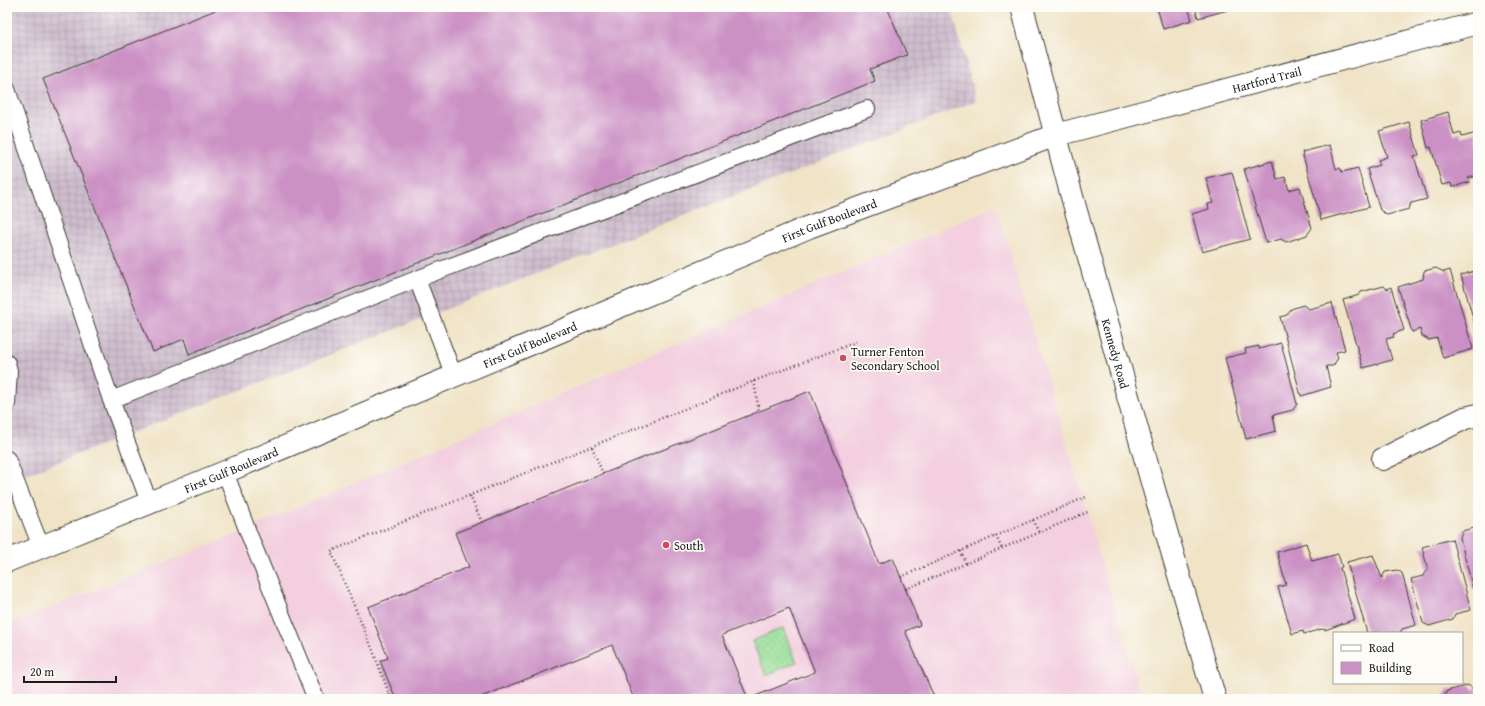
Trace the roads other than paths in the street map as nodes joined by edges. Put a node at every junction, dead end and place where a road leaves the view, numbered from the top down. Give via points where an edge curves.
1 (1022, 7) edge
2 (1478, 23) edge
3 (7, 89) edge
4 (867, 110) dead end
5 (1056, 135) junction
6 (418, 279) junction
7 (7, 363) edge
8 (454, 376) junction
9 (111, 400) junction
10 (7, 404) edge
11 (1478, 415) edge
12 (7, 459) edge
13 (1383, 459) dead end
14 (225, 472) junction
15 (149, 502) junction
16 (41, 548) junction
17 (7, 561) edge
18 (316, 699) edge
19 (1215, 699) edge

1 - 5 street, Kennedy Road
2 - 5 street, Hartford Trail
3 - 9 lane
4 - 6 lane
5 - 8 street, First Gulf Boulevard via 809,227
5 - 19 street, Kennedy Road via 1070,193
6 - 8 lane
6 - 9 lane
7 - 10 lane
8 - 14 street, First Gulf Boulevard
9 - 15 lane
11 - 13 street via 1465,418
12 - 16 lane
14 - 15 street, First Gulf Boulevard
14 - 18 lane
15 - 16 street, First Gulf Boulevard
16 - 17 street, First Gulf Boulevard

